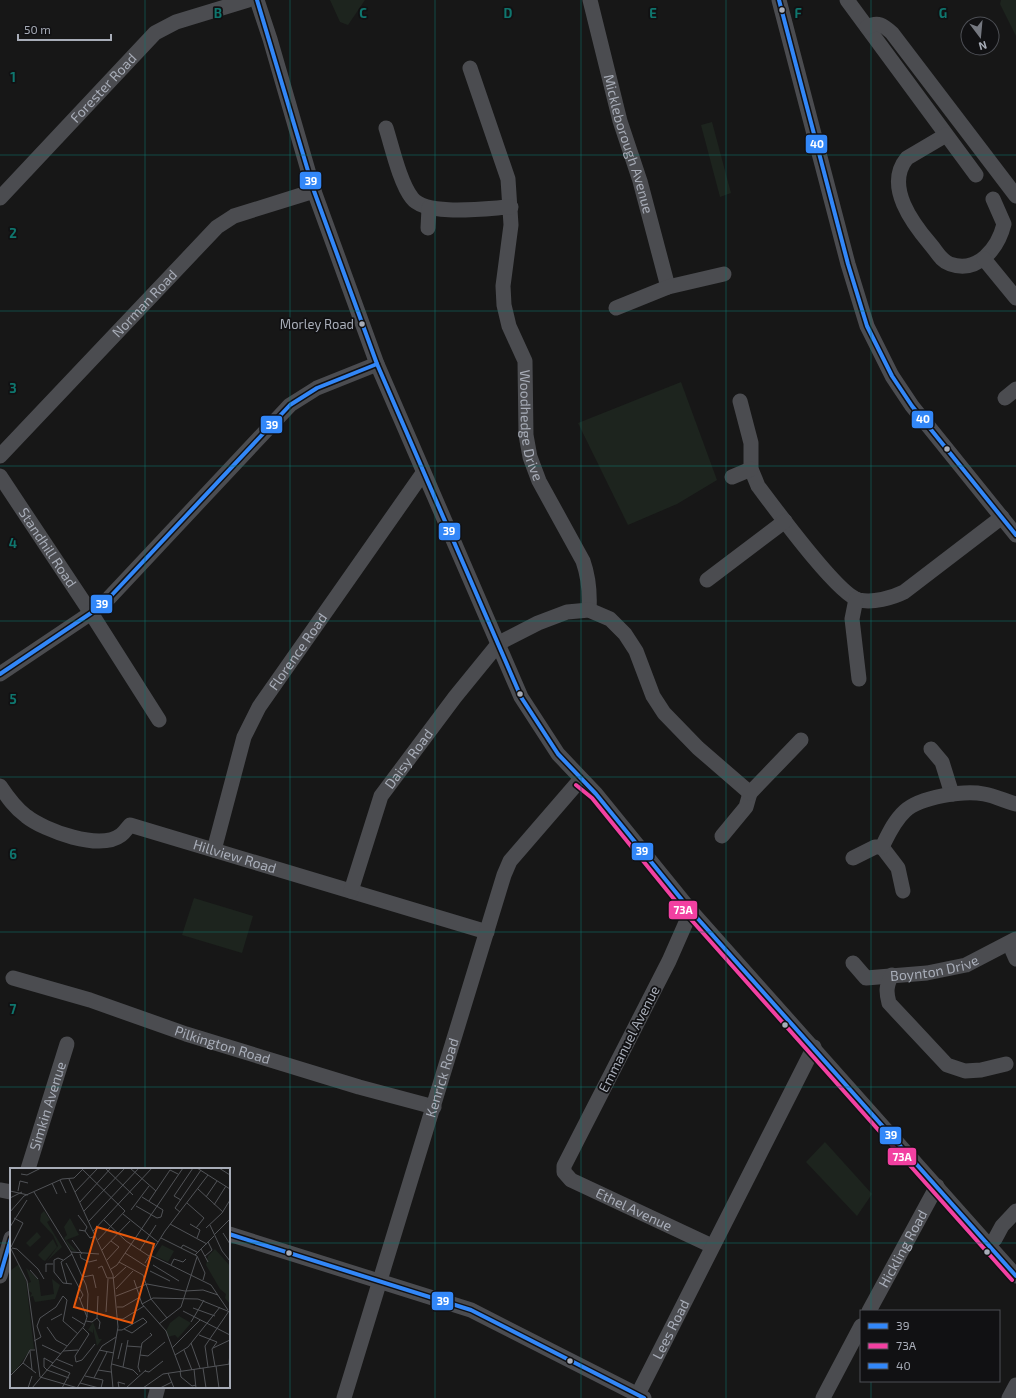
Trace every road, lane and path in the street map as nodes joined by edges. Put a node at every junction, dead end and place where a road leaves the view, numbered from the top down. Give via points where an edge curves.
1 (248, 0) edge
2 (257, 0) edge
3 (590, 0) edge
4 (779, 0) edge
5 (847, 0) edge
6 (866, 27) junction
7 (470, 68) dead end
8 (386, 128) dead end
9 (946, 135) junction
10 (976, 175) dead end
11 (314, 191) junction
12 (1016, 196) edge
13 (0, 198) edge
14 (993, 199) dead end
15 (511, 207) junction
16 (429, 208) junction
17 (428, 228) dead end
18 (984, 259) junction
19 (724, 274) dead end
20 (668, 287) junction
21 (1016, 298) edge
22 (616, 308) dead end
23 (376, 364) junction
24 (740, 401) dead end
25 (0, 456) edge
26 (751, 468) junction
27 (423, 473) junction
28 (0, 476) edge
29 (732, 477) dead end
30 (1002, 518) junction
31 (785, 521) junction
32 (1016, 535) edge
33 (707, 580) dead end
34 (856, 599) junction
35 (88, 608) junction
36 (589, 610) junction
37 (499, 643) junction
38 (0, 674) edge
39 (859, 679) dead end
40 (159, 720) dead end
41 (801, 740) dead end
42 (931, 749) dead end
43 (580, 780) junction
44 (0, 786) edge
45 (750, 793) junction
46 (952, 794) junction
47 (1016, 804) edge
48 (722, 836) dead end
49 (882, 848) junction
50 (214, 850) junction
51 (853, 858) dead end
52 (351, 890) junction
53 (903, 891) dead end
54 (692, 911) junction
55 (487, 932) junction
56 (1013, 941) edge
57 (1016, 959) edge
58 (853, 963) dead end
59 (892, 976) junction
60 (13, 978) dead end
61 (67, 1044) dead end
62 (814, 1048) junction
63 (1006, 1064) dead end
64 (434, 1107) junction
65 (564, 1166) joint
66 (28, 1168) edge
67 (936, 1186) junction
68 (0, 1190) edge
69 (10, 1192) edge
70 (1016, 1211) edge
71 (230, 1234) edge
72 (10, 1241) edge
73 (988, 1244) junction
74 (712, 1246) junction
75 (0, 1276) edge
76 (1016, 1276) edge
77 (380, 1281) junction
78 (870, 1310) edge
79 (860, 1328) edge
80 (1016, 1385) edge
81 (158, 1388) edge
82 (639, 1397) edge
83 (155, 1398) edge
84 (344, 1398) edge
85 (823, 1398) edge
86 (1010, 1398) edge

1 - 13 street, Forester Road via 176,22 155,33
2 - 11 street
3 - 20 street, Mickleborough Avenue via 620,121 640,181
4 - 30 street via 848,264 868,326 892,376 912,406
5 - 6 street
6 - 9 street
6 - 12 street via 878,23 892,33
7 - 15 street, Woodhedge Drive via 508,180
8 - 16 street via 406,189 412,199
9 - 10 street
9 - 18 street via 907,158 903,163 899,179 906,211 914,226 941,259 962,266
11 - 23 street
11 - 25 street, Norman Road via 234,216 216,227
14 - 18 street via 1004,224 996,244
15 - 16 street
15 - 36 street, Woodhedge Drive via 503,286 504,305 509,326 525,361 526,434 530,457 539,481 583,561 588,575
16 - 17 street
18 - 21 street
19 - 20 street
20 - 22 street
23 - 27 street
23 - 35 street via 317,388 290,405 128,578
24 - 26 street via 751,443
26 - 29 street
26 - 31 street via 758,486
27 - 37 street
27 - 50 street, Florence Road via 259,707 244,737
28 - 35 street, Standhill Road
30 - 32 street
30 - 34 street via 904,592 877,600
31 - 33 street
31 - 34 street via 836,584
34 - 39 street via 852,619
35 - 38 street
35 - 40 street, Standhill Road
36 - 37 street via 567,612 538,623
36 - 45 street via 610,620 625,634 636,651 653,696 669,719
37 - 43 street via 521,697 552,746
37 - 52 street, Daisy Road via 381,796
41 - 45 street
42 - 46 street via 942,762
43 - 54 street via 596,794
43 - 55 street, Kenrick Road via 510,861
44 - 50 street, Hillview Road via 12,804 26,817 41,827 57,833 99,841 121,835 130,825
45 - 48 street via 746,807
46 - 47 street via 983,794
46 - 49 street via 912,806 904,812
49 - 51 street via 874,847
49 - 53 street via 898,868
50 - 52 street, Hillview Road
52 - 55 street, Hillview Road
54 - 62 street
54 - 65 street, Emmanuel Avenue via 669,962
55 - 64 street, Kenrick Road
56 - 57 street
56 - 59 street, Boynton Drive via 966,965 927,973
58 - 59 street, Boynton Drive via 866,978
59 - 63 street via 886,991 889,1003 947,1065 983,1077
60 - 64 street, Pilkington Road via 90,1000 186,1034
61 - 66 street, Simkin Avenue
62 - 67 street
62 - 74 street, Lees Road
64 - 77 street, Kenrick Road
65 - 74 street, Ethel Avenue via 564,1172 571,1180
67 - 73 street
67 - 78 street, Hickling Road
68 - 69 street
70 - 73 street via 1002,1226 995,1239
71 - 77 street
72 - 75 street
73 - 76 street
74 - 82 street, Lees Road
77 - 82 street via 471,1310
77 - 84 street, Kenrick Road
79 - 85 street
80 - 86 street
81 - 83 street

